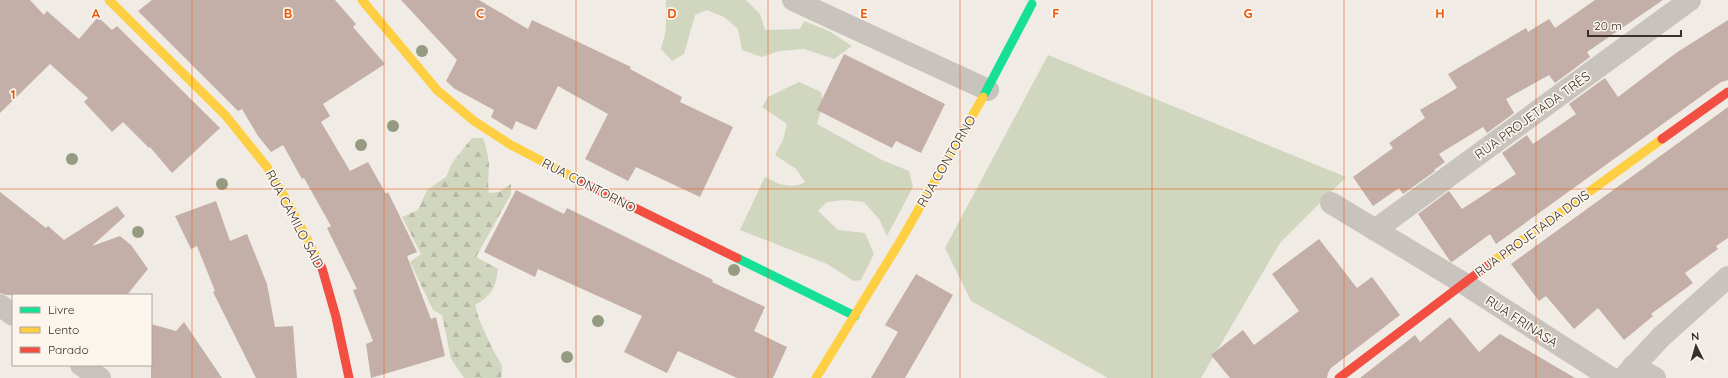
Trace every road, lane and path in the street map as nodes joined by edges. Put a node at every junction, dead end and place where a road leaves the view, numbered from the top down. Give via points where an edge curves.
1 (109, 0) edge
2 (362, 0) edge
3 (793, 0) edge
4 (1690, 0) edge
5 (1032, 4) dead end
6 (988, 90) junction
7 (1728, 92) edge
8 (1331, 203) dead end
9 (1374, 230) junction
10 (1728, 277) edge
11 (1463, 283) junction
12 (0, 305) edge
13 (12, 314) edge
14 (856, 316) junction
15 (82, 366) edge
16 (1628, 372) edge
17 (100, 378) edge
18 (349, 378) edge
19 (816, 378) edge
20 (1339, 378) edge
21 (1611, 378) edge
22 (1655, 378) edge

1 - 18 street, RUA CAMILO SAID via 226,116 267,167 322,268
2 - 14 street, RUA CONTORNO via 437,90 480,125 511,145
3 - 6 street
4 - 9 street, RUA PROJETADA TRÊS
5 - 6 street, RUA CONTORNO
6 - 14 street, RUA CONTORNO
7 - 11 street, RUA PROJETADA DOIS
8 - 9 street, RUA FRINASA
9 - 11 street, RUA FRINASA
10 - 16 street via 1661,337
11 - 20 street, RUA PROJETADA DOIS
11 - 21 street, RUA FRINASA
12 - 13 street
14 - 19 street, RUA CONTORNO
15 - 17 street
16 - 22 street

